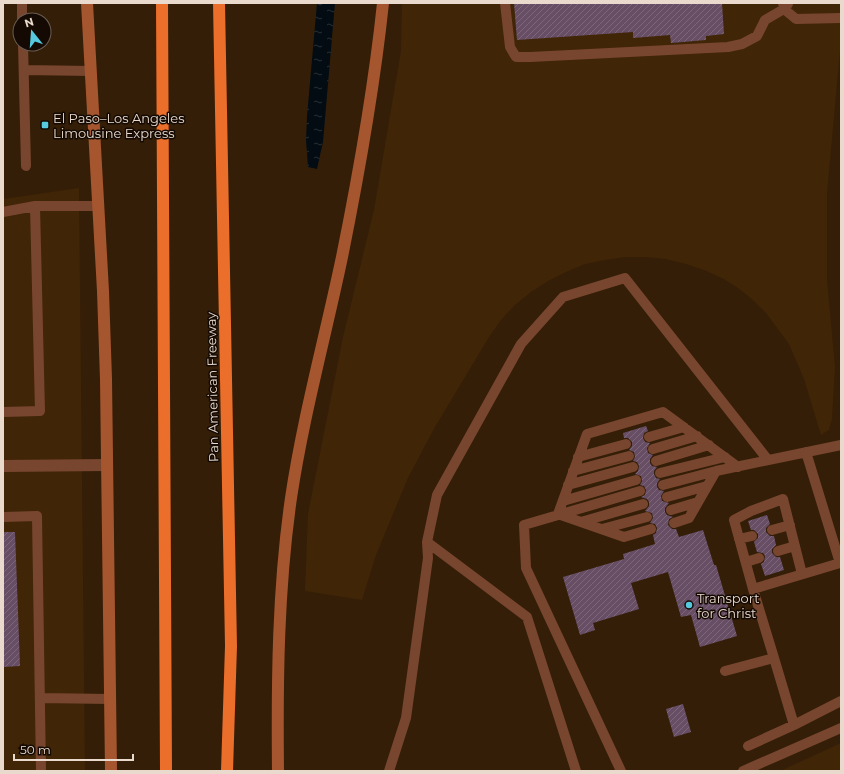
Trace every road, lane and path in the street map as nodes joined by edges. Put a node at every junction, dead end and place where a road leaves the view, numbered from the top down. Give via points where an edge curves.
1 (87, 3) edge
2 (162, 3) edge
3 (219, 3) edge
4 (383, 3) edge
5 (506, 3) edge
6 (786, 5) edge
7 (841, 18) edge
8 (23, 52) edge
9 (24, 70) junction
10 (91, 71) junction
11 (26, 166) dead end
12 (35, 206) junction
13 (98, 206) junction
14 (3, 212) edge
15 (3, 412) edge
16 (684, 427) junction
17 (697, 436) junction
18 (649, 437) dead end
19 (626, 444) dead end
20 (709, 445) junction
21 (841, 445) edge
22 (653, 449) dead end
23 (806, 452) junction
24 (629, 456) dead end
25 (578, 457) junction
26 (725, 457) junction
27 (768, 460) junction
28 (656, 461) dead end
29 (107, 465) junction
30 (3, 466) edge
31 (738, 466) junction
32 (633, 467) dead end
33 (573, 471) junction
34 (716, 471) junction
35 (660, 474) dead end
36 (636, 480) dead end
37 (568, 485) junction
38 (663, 485) dead end
39 (707, 486) junction
40 (640, 491) dead end
41 (667, 497) dead end
42 (563, 501) junction
43 (698, 502) junction
44 (643, 504) dead end
45 (671, 510) dead end
46 (558, 514) junction
47 (647, 516) dead end
48 (3, 517) edge
49 (581, 522) junction
50 (674, 523) dead end
51 (790, 525) junction
52 (602, 529) junction
53 (651, 530) dead end
54 (772, 530) dead end
55 (752, 536) dead end
56 (739, 539) junction
57 (427, 542) junction
58 (795, 546) junction
59 (778, 551) dead end
60 (759, 558) dead end
61 (746, 562) junction
62 (841, 565) edge
63 (802, 574) junction
64 (753, 589) junction
65 (231, 646) junction
66 (774, 658) junction
67 (725, 671) dead end
68 (40, 698) junction
69 (110, 699) junction
70 (841, 701) edge
71 (794, 725) junction
72 (841, 728) edge
73 (748, 746) dead end
74 (41, 771) edge
75 (111, 771) edge
76 (166, 771) edge
77 (226, 771) edge
78 (234, 771) edge
79 (278, 771) edge
80 (389, 771) edge
81 (576, 771) edge
82 (621, 771) edge
83 (743, 771) edge

1 - 10 main road
2 - 76 highway
3 - 65 highway, Pan American Freeway
4 - 79 main road via 368,120 291,498 280,623
5 - 6 lane via 510,47 516,57 728,47 742,44 757,36 765,20
6 - 7 lane via 796,19
8 - 9 lane
9 - 10 lane
9 - 11 lane
10 - 13 main road
12 - 13 lane
12 - 14 lane
12 - 15 lane via 40,411
13 - 29 main road
16 - 17 lane
16 - 18 lane
16 - 25 lane via 663,412 655,414 586,434
17 - 20 lane
17 - 22 lane
19 - 25 lane
20 - 26 lane
20 - 28 lane
21 - 23 lane
23 - 27 lane
23 - 62 lane
24 - 33 lane
25 - 33 lane
26 - 31 lane
26 - 35 lane
27 - 31 lane
27 - 57 lane via 625,278 563,297 521,344 437,495
29 - 30 street
29 - 69 main road
31 - 34 lane
32 - 37 lane
33 - 37 lane
34 - 38 lane
34 - 39 lane
36 - 42 lane
37 - 42 lane
39 - 41 lane
39 - 43 lane
40 - 46 lane
42 - 46 lane
43 - 45 lane
43 - 50 lane via 689,518
44 - 49 lane
46 - 49 lane
46 - 82 lane via 524,525 526,568
47 - 52 lane
48 - 68 lane via 37,516
49 - 52 lane
51 - 54 lane
51 - 56 lane via 783,499 734,520
51 - 58 lane
52 - 53 lane via 624,537
55 - 56 lane
56 - 61 lane
57 - 80 lane via 428,558 406,718
57 - 81 lane via 527,617
58 - 59 lane
58 - 63 lane
60 - 61 lane
61 - 64 lane
62 - 63 lane
63 - 64 lane
64 - 66 lane
65 - 77 highway, Pan American Freeway
65 - 78 highway
66 - 67 lane
66 - 71 lane
68 - 69 lane
68 - 74 lane
69 - 75 main road
70 - 71 lane
71 - 73 lane
72 - 83 lane

